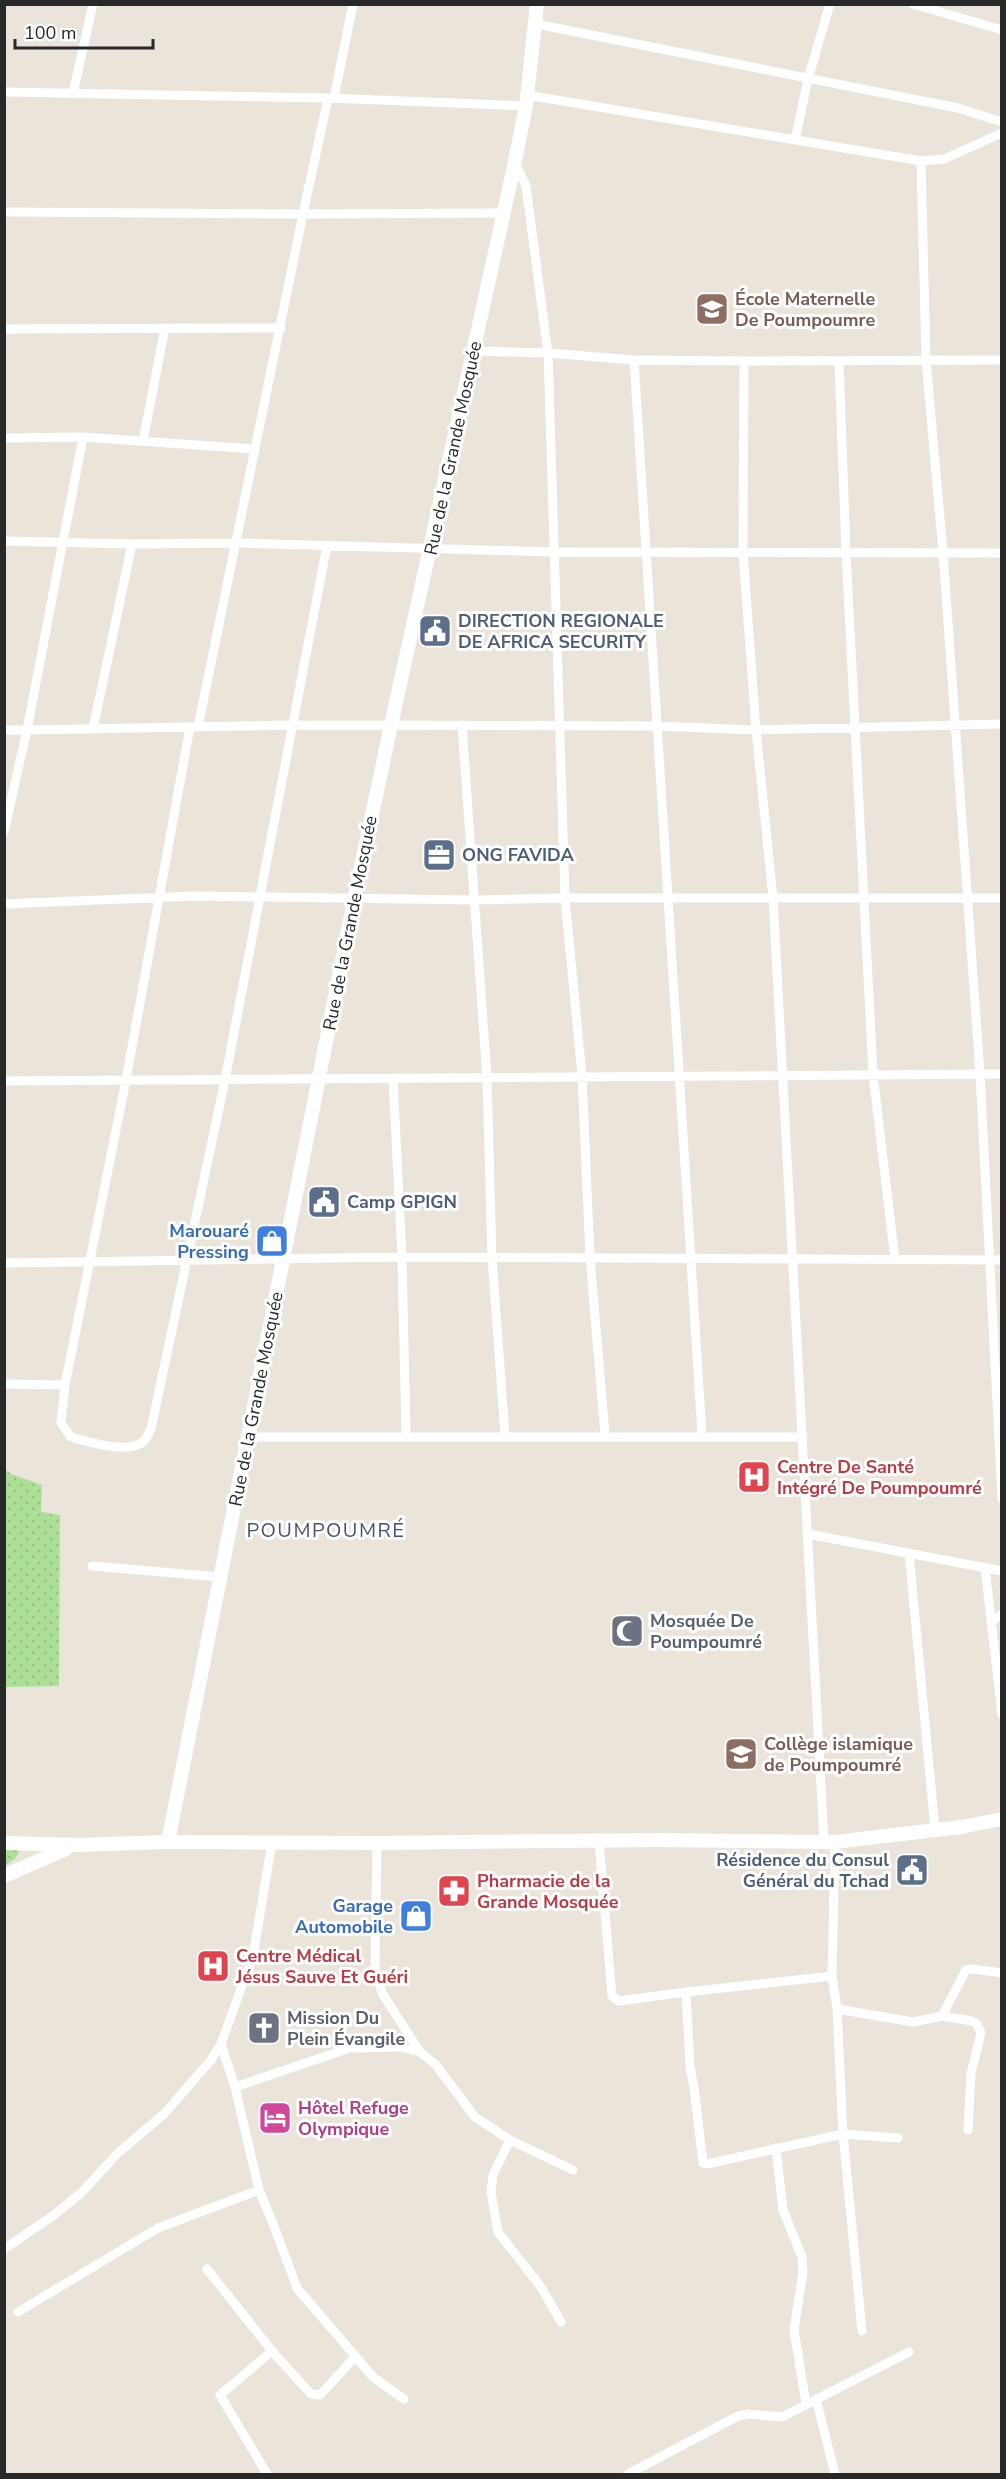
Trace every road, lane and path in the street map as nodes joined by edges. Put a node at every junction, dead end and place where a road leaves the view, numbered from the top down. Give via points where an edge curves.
1 (93, 4) edge
2 (352, 4) edge
3 (537, 4) edge
4 (830, 4) edge
5 (913, 4) edge
6 (536, 24) junction
7 (1002, 30) edge
8 (807, 79) junction
9 (4, 92) edge
10 (73, 93) junction
11 (331, 98) junction
12 (527, 100) junction
13 (1002, 122) edge
14 (1002, 133) edge
15 (795, 140) junction
16 (921, 161) junction
17 (514, 166) junction
18 (4, 212) edge
19 (503, 213) junction
20 (303, 214) junction
21 (4, 328) edge
22 (165, 328) junction
23 (281, 328) junction
24 (475, 351) junction
25 (548, 353) junction
26 (634, 360) junction
27 (926, 360) junction
28 (1002, 360) edge
29 (744, 361) junction
30 (839, 362) junction
31 (83, 437) junction
32 (4, 438) edge
33 (144, 441) junction
34 (254, 449) junction
35 (4, 541) edge
36 (64, 542) junction
37 (237, 543) junction
38 (132, 544) junction
39 (327, 545) junction
40 (431, 548) junction
41 (553, 552) junction
42 (645, 552) junction
43 (743, 552) junction
44 (846, 552) junction
45 (943, 552) junction
46 (1002, 553) edge
47 (1002, 724) edge
48 (292, 725) junction
49 (391, 725) junction
50 (462, 725) junction
51 (955, 725) junction
52 (558, 726) junction
53 (657, 726) junction
54 (194, 727) junction
55 (855, 728) junction
56 (93, 729) junction
57 (4, 730) edge
58 (27, 730) junction
59 (756, 730) junction
60 (4, 832) edge
61 (259, 897) junction
62 (160, 898) junction
63 (565, 898) junction
64 (667, 898) junction
65 (773, 898) junction
66 (864, 898) junction
67 (968, 898) junction
68 (1002, 898) edge
69 (354, 900) junction
70 (473, 900) junction
71 (4, 904) edge
72 (873, 1074) junction
73 (980, 1074) junction
74 (1002, 1074) edge
75 (783, 1075) junction
76 (582, 1076) junction
77 (679, 1076) junction
78 (393, 1078) junction
79 (487, 1078) junction
80 (319, 1079) junction
81 (126, 1080) junction
82 (225, 1080) junction
83 (4, 1082) edge
84 (402, 1257) junction
85 (590, 1257) junction
86 (690, 1257) junction
87 (284, 1258) junction
88 (492, 1258) junction
89 (793, 1259) junction
90 (185, 1260) junction
91 (895, 1260) junction
92 (989, 1260) junction
93 (1002, 1260) edge
94 (92, 1262) junction
95 (4, 1263) edge
96 (4, 1384) edge
97 (66, 1385) junction
98 (406, 1435) junction
99 (505, 1435) junction
100 (605, 1435) junction
101 (702, 1435) junction
102 (248, 1437) junction
103 (803, 1437) junction
104 (1002, 1499) edge
105 (808, 1534) junction
106 (909, 1553) junction
107 (92, 1566) dead end
108 (985, 1568) junction
109 (1002, 1571) edge
110 (220, 1577) junction
111 (1002, 1614) edge
112 (991, 1622) junction
113 (1002, 1715) edge
114 (1002, 1819) edge
115 (935, 1829) junction
116 (168, 1842) junction
117 (272, 1842) junction
118 (599, 1842) junction
119 (830, 1842) junction
120 (4, 1843) edge
121 (378, 1843) junction
122 (76, 1845) junction
123 (4, 1876) edge
124 (1002, 1974) edge
125 (832, 1976) junction
126 (686, 1992) junction
127 (837, 2008) junction
128 (942, 2016) junction
129 (221, 2044) junction
130 (420, 2052) junction
131 (235, 2087) junction
132 (968, 2130) dead end
133 (843, 2134) junction
134 (898, 2138) dead end
135 (510, 2140) junction
136 (776, 2148) junction
137 (573, 2170) dead end
138 (259, 2190) junction
139 (4, 2249) edge
140 (207, 2269) dead end
141 (18, 2312) dead end
142 (561, 2322) dead end
143 (862, 2331) dead end
144 (272, 2351) junction
145 (909, 2352) dead end
146 (355, 2357) junction
147 (404, 2399) dead end
148 (816, 2399) junction
149 (806, 2404) junction
150 (267, 2475) edge
151 (628, 2475) edge
152 (835, 2475) edge

1 - 10 street
2 - 11 street
3 - 6 street, Rue de la Grande Mosquée
4 - 8 street
5 - 7 street
6 - 8 street
6 - 12 street, Rue de la Grande Mosquée
8 - 13 street via 958,108
8 - 15 street
9 - 10 street
10 - 11 street
11 - 12 street
11 - 20 street
12 - 15 street
12 - 17 street, Rue de la Grande Mosquée
14 - 16 street via 944,159
15 - 16 street
16 - 27 street
17 - 19 street, Rue de la Grande Mosquée
17 - 25 street via 526,186
18 - 20 street
19 - 20 street
19 - 24 street, Rue de la Grande Mosquée
20 - 23 street
21 - 22 street
22 - 23 street
22 - 33 street
23 - 34 street
24 - 25 street
24 - 40 street, Rue de la Grande Mosquée
25 - 26 street
25 - 41 street
26 - 29 street
26 - 42 street
27 - 28 street
27 - 30 street
27 - 45 street
29 - 30 street
29 - 43 street
30 - 44 street
31 - 32 street
31 - 33 street
31 - 36 street
33 - 34 street
34 - 37 street
35 - 36 street
36 - 38 street
36 - 58 street
37 - 38 street
37 - 39 street
37 - 54 street
38 - 56 street
39 - 40 street
39 - 48 street
40 - 41 street
40 - 49 street, Rue de la Grande Mosquée
41 - 42 street
41 - 52 street
42 - 43 street
42 - 53 street
43 - 44 street
43 - 59 street
44 - 45 street
44 - 55 street
45 - 46 street
45 - 51 street
47 - 51 street
48 - 49 street
48 - 54 street
48 - 61 street
49 - 50 street
49 - 69 street, Rue de la Grande Mosquée
50 - 52 street
50 - 70 street
51 - 55 street
51 - 67 street
52 - 53 street
52 - 63 street
53 - 59 street
53 - 64 street
54 - 56 street
54 - 62 street
55 - 59 street
55 - 66 street
56 - 58 street
57 - 58 street
58 - 60 street
59 - 65 street
61 - 62 street
61 - 69 street
61 - 82 street
62 - 71 street
62 - 81 street
63 - 64 street
63 - 70 street
63 - 76 street
64 - 65 street
64 - 77 street
65 - 66 street
65 - 75 street
66 - 67 street
66 - 72 street
67 - 68 street
67 - 73 street
69 - 70 street
69 - 80 street, Rue de la Grande Mosquée
70 - 79 street
72 - 73 street
72 - 75 street
72 - 91 street
73 - 74 street
73 - 92 street
75 - 77 street
75 - 89 street
76 - 77 street
76 - 79 street
76 - 85 street
77 - 86 street
78 - 79 street
78 - 80 street
78 - 84 street
79 - 88 street
80 - 82 street
80 - 87 street, Rue de la Grande Mosquée
81 - 82 street
81 - 83 street
81 - 94 street
82 - 90 street
84 - 87 street
84 - 88 street
84 - 98 street
85 - 86 street
85 - 88 street
85 - 100 street
86 - 89 street
86 - 101 street
87 - 90 street
87 - 102 street, Rue de la Grande Mosquée
88 - 99 street
89 - 91 street
89 - 103 street
90 - 94 street
90 - 97 street via 151,1430 144,1442 101,1446 71,1437 61,1423
91 - 92 street
92 - 93 street
92 - 104 street
94 - 95 street
94 - 97 street
96 - 97 street
98 - 99 street
98 - 102 street
99 - 100 street
100 - 101 street
101 - 103 street
102 - 110 street, Rue de la Grande Mosquée
103 - 105 street
105 - 106 street
105 - 119 street
106 - 108 street
106 - 115 street
107 - 110 street
108 - 109 street
108 - 112 street
110 - 116 street, Rue de la Grande Mosquée
111 - 112 street
112 - 113 street
114 - 115 street
115 - 119 street
116 - 117 street
116 - 122 street
117 - 121 street
117 - 129 street via 253,1956
118 - 119 street
118 - 121 street
118 - 126 street via 612,1996 618,2001
119 - 125 street
120 - 122 street
121 - 130 street via 375,1967 382,1993
122 - 123 street
124 - 128 street via 966,1970
125 - 126 street
125 - 127 street
126 - 136 street via 690,2067 703,2163
127 - 128 street via 913,2022
127 - 133 street
128 - 132 street via 972,2021 981,2033 971,2073
129 - 131 street
129 - 139 street via 164,2114 118,2153 81,2193
130 - 131 street via 350,2048
130 - 135 street via 436,2065 474,2117
131 - 138 street
133 - 134 street
133 - 136 street
133 - 143 street
135 - 137 street
135 - 142 street via 493,2175 491,2192 498,2232 541,2287
136 - 149 street via 783,2210 802,2257 794,2330
138 - 141 street via 158,2228
138 - 146 street via 297,2288
140 - 144 street
144 - 146 street via 315,2395 320,2395
144 - 150 street via 220,2395
145 - 148 street
146 - 147 street via 373,2378
148 - 149 street
148 - 152 street
149 - 151 street via 782,2416 738,2416

